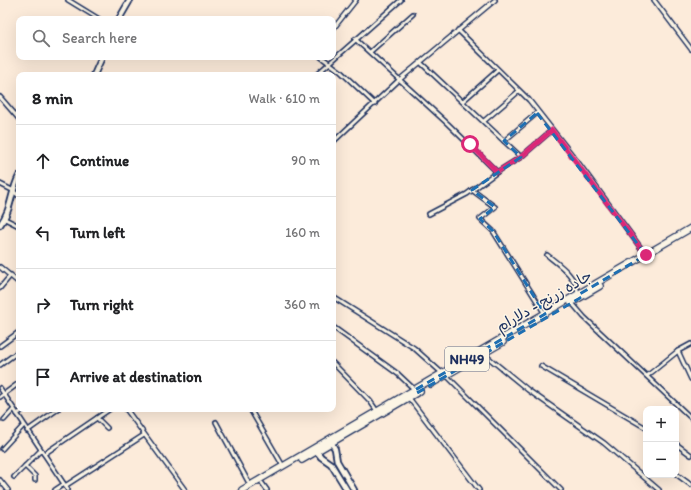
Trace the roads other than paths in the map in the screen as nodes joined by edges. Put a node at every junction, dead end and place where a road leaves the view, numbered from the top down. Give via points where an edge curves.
1 (68, 0) edge
2 (130, 0) edge
3 (356, 0) edge
4 (401, 0) edge
5 (495, 0) edge
6 (654, 0) edge
7 (413, 14) dead end
8 (94, 16) edge
9 (121, 16) edge
10 (336, 25) edge
11 (458, 30) junction
12 (355, 39) junction
13 (691, 49) edge
14 (370, 52) junction
15 (336, 58) edge
16 (101, 60) edge
17 (324, 60) edge
18 (334, 60) edge
19 (421, 63) junction
20 (329, 65) junction
21 (498, 70) junction
22 (95, 72) edge
23 (320, 72) edge
24 (399, 80) junction
25 (519, 91) junction
26 (0, 97) edge
27 (463, 101) junction
28 (375, 104) junction
29 (537, 113) junction
30 (16, 116) edge
31 (484, 121) junction
32 (552, 130) junction
33 (336, 139) edge
34 (504, 140) junction
35 (521, 157) junction
36 (497, 172) junction
37 (16, 182) edge
38 (0, 184) edge
39 (12, 190) junction
40 (472, 190) junction
41 (16, 193) edge
42 (429, 214) dead end
43 (5, 219) junction
44 (16, 224) edge
45 (0, 225) edge
46 (691, 228) edge
47 (691, 232) edge
48 (547, 255) dead end
49 (646, 255) junction
50 (0, 267) edge
51 (11, 275) junction
52 (16, 280) edge
53 (0, 288) edge
54 (579, 296) junction
55 (336, 299) edge
56 (572, 302) junction
57 (545, 314) junction
58 (336, 329) edge
59 (16, 334) edge
60 (691, 344) edge
61 (0, 346) edge
62 (678, 351) junction
63 (16, 353) edge
64 (484, 354) junction
65 (0, 365) edge
66 (336, 365) edge
67 (540, 366) dead end
68 (444, 374) junction
69 (647, 376) junction
70 (691, 379) edge
71 (16, 385) edge
72 (0, 388) edge
73 (416, 391) junction
74 (4, 394) junction
75 (0, 397) edge
76 (409, 398) junction
77 (14, 409) junction
78 (377, 411) junction
79 (16, 412) edge
80 (21, 412) edge
81 (54, 412) edge
82 (106, 412) edge
83 (128, 412) edge
84 (252, 412) edge
85 (18, 414) joint
86 (97, 418) junction
87 (691, 418) edge
88 (4, 420) dead end
89 (216, 422) dead end
90 (24, 425) junction
91 (643, 426) edge
92 (107, 428) dead end
93 (27, 431) junction
94 (144, 435) junction
95 (331, 441) junction
96 (679, 446) edge
97 (2, 449) dead end
98 (316, 449) junction
99 (41, 450) junction
100 (44, 454) junction
101 (691, 455) edge
102 (25, 466) junction
103 (284, 466) junction
104 (679, 476) edge
105 (14, 477) dead end
106 (0, 480) edge
107 (35, 480) dead end
108 (262, 482) junction
109 (65, 485) junction
110 (691, 485) edge
111 (250, 488) edge
112 (8, 490) edge
113 (55, 490) edge
114 (68, 490) edge
115 (185, 490) edge
116 (242, 490) edge
117 (267, 490) edge
118 (347, 490) edge
119 (354, 490) edge
120 (479, 490) edge
121 (562, 490) edge
122 (659, 490) edge

1 - 8 street
2 - 9 street
3 - 10 street
4 - 12 street
5 - 11 street
6 - 13 street
7 - 14 street
11 - 19 street
11 - 21 street
12 - 14 street
12 - 15 street
14 - 24 street
16 - 22 street
17 - 20 street
18 - 20 street
19 - 24 street
19 - 27 street
20 - 23 street
20 - 28 street via 340,71
21 - 25 street
21 - 27 street
24 - 28 street
24 - 36 street
25 - 29 street
25 - 31 street
26 - 30 street
27 - 31 street
28 - 33 street
29 - 32 street
29 - 34 street
31 - 34 street
32 - 35 street
32 - 49 street
34 - 35 street
35 - 36 street
36 - 40 street
37 - 39 street
38 - 39 street
39 - 41 street
39 - 43 street
40 - 42 street
40 - 57 street via 494,207 480,219 493,231
43 - 44 street
43 - 45 street
46 - 49 highway, جاده زرنج - دلارام / NH49
47 - 54 highway, جاده زرنج - دلارام / NH49
48 - 54 street via 565,269 578,286
49 - 54 highway, جاده زرنج - دلارام / NH49
50 - 51 street
51 - 52 street
51 - 53 street
54 - 56 highway, جاده زرنج - دلارام / NH49
54 - 57 highway, جاده زرنج - دلارام / NH49
55 - 68 street via 414,348
56 - 64 highway, جاده زرنج - دلارام / NH49
56 - 69 street via 584,317
57 - 68 highway, جاده زرنج - دلارام / NH49
58 - 73 street via 398,374
59 - 61 street
60 - 62 street
62 - 69 street
62 - 70 street
63 - 65 street
64 - 68 highway, جاده زرنج - دلارام / NH49
64 - 122 street via 528,390 604,443
66 - 78 street
67 - 91 street
68 - 73 highway, جاده زرنج - دلارام / NH49
68 - 121 street
69 - 87 street
71 - 74 street
72 - 74 street
73 - 76 highway, جاده زرنج - دلارام / NH49
73 - 78 highway, جاده زرنج - دلارام / NH49
74 - 75 street
74 - 77 street
76 - 95 highway, جاده زرنج - دلارام / NH49
76 - 120 street
77 - 79 street
77 - 88 street
78 - 95 highway, جاده زرنج - دلارام / NH49
80 - 85 street
81 - 93 street
82 - 86 street
83 - 94 street
84 - 103 street
85 - 90 street
86 - 92 street
86 - 100 street
89 - 111 street
90 - 93 street
90 - 97 street
93 - 99 street
94 - 109 street
94 - 115 street
95 - 98 highway, جاده زرنج - دلارام / NH49
95 - 119 street via 337,461
96 - 101 street
98 - 103 highway, جاده زرنج - دلارام / NH49
98 - 108 highway, جاده زرنج - دلارام / NH49
98 - 118 street via 331,464
99 - 100 street
99 - 102 street
100 - 109 street
102 - 105 street
102 - 107 street via 35,476
103 - 111 highway, جاده زرنج - دلارام / NH49
104 - 110 street
106 - 112 street
108 - 111 highway, جاده زرنج - دلارام / NH49
108 - 117 street
109 - 113 street
109 - 114 street
111 - 116 highway, جاده زرنج - دلارام / NH49

